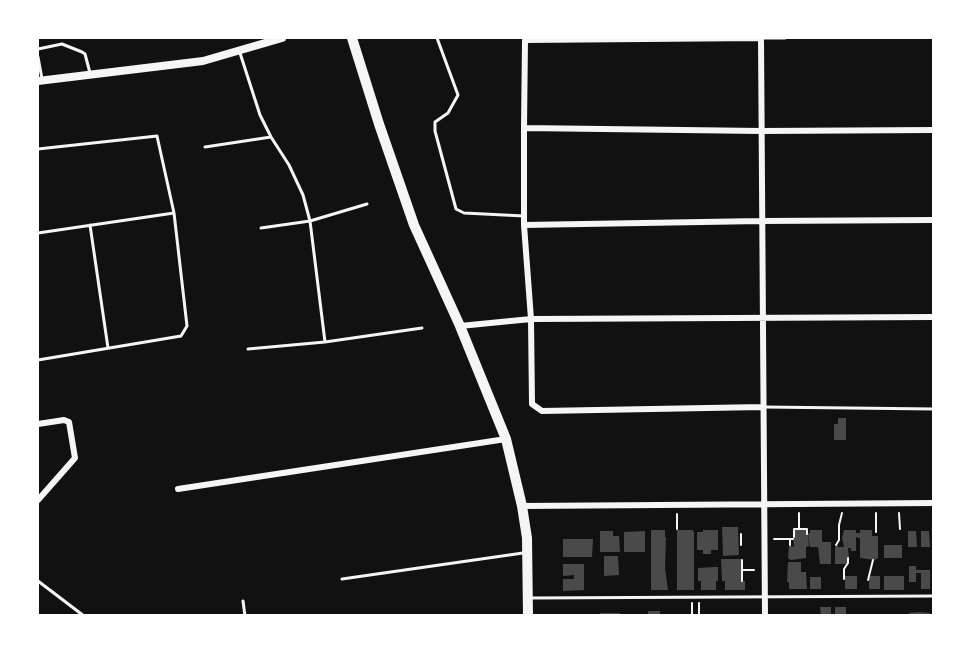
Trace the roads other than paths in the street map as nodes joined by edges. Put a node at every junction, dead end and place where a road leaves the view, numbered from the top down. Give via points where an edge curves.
1 (282, 38) edge
2 (352, 38) edge
3 (437, 38) edge
4 (761, 38) edge
5 (785, 38) edge
6 (38, 49) edge
7 (240, 51) junction
8 (38, 57) edge
9 (90, 75) junction
10 (40, 81) edge
11 (524, 128) junction
12 (933, 130) edge
13 (761, 131) junction
14 (271, 137) junction
15 (205, 147) dead end
16 (38, 149) edge
17 (367, 204) dead end
18 (174, 213) junction
19 (524, 216) junction
20 (761, 220) junction
21 (933, 220) edge
22 (310, 221) junction
23 (90, 225) junction
24 (524, 225) junction
25 (261, 228) dead end
26 (38, 233) edge
27 (933, 317) edge
28 (762, 318) junction
29 (531, 320) junction
30 (460, 326) junction
31 (422, 328) dead end
32 (325, 342) junction
33 (108, 348) junction
34 (249, 349) dead end
35 (38, 360) edge
36 (762, 407) junction
37 (933, 409) edge
38 (38, 424) edge
39 (506, 439) junction
40 (177, 489) dead end
41 (38, 500) edge
42 (933, 503) edge
43 (764, 504) junction
44 (522, 506) junction
45 (528, 552) junction
46 (342, 579) dead end
47 (38, 581) edge
48 (765, 596) junction
49 (933, 596) edge
50 (528, 598) junction
51 (243, 601) dead end
52 (84, 615) edge
53 (245, 615) edge
54 (528, 615) edge
55 (765, 615) edge

1 - 7 street
2 - 30 main road via 414,225
3 - 19 lane via 458,95 448,113 435,122 456,209 464,213
4 - 5 lane
4 - 11 street via 525,40
4 - 13 street
6 - 9 lane via 62,44 86,54
7 - 9 street via 203,61
7 - 14 lane
8 - 10 lane
9 - 10 street
11 - 13 street
11 - 19 street
12 - 13 street
13 - 20 street
14 - 15 lane
14 - 22 lane via 289,165
16 - 18 lane via 158,136
17 - 22 lane
18 - 23 lane
18 - 33 lane via 187,326 181,336
19 - 24 street
20 - 21 street
20 - 24 street
20 - 28 street
22 - 25 lane
22 - 32 lane
23 - 26 lane
23 - 33 lane
24 - 29 street
27 - 28 street
28 - 29 street
28 - 36 street
29 - 30 street
29 - 36 street via 531,400 542,411
30 - 39 main road
31 - 32 lane
32 - 34 lane
33 - 35 lane
36 - 37 lane
36 - 43 street
38 - 41 street via 69,422 75,458
39 - 40 street
39 - 44 main road
42 - 43 street
43 - 44 street
43 - 48 street
44 - 45 main road
45 - 46 lane
45 - 50 main road
47 - 52 lane
48 - 49 lane
48 - 50 lane
48 - 55 street
50 - 54 main road
51 - 53 lane

